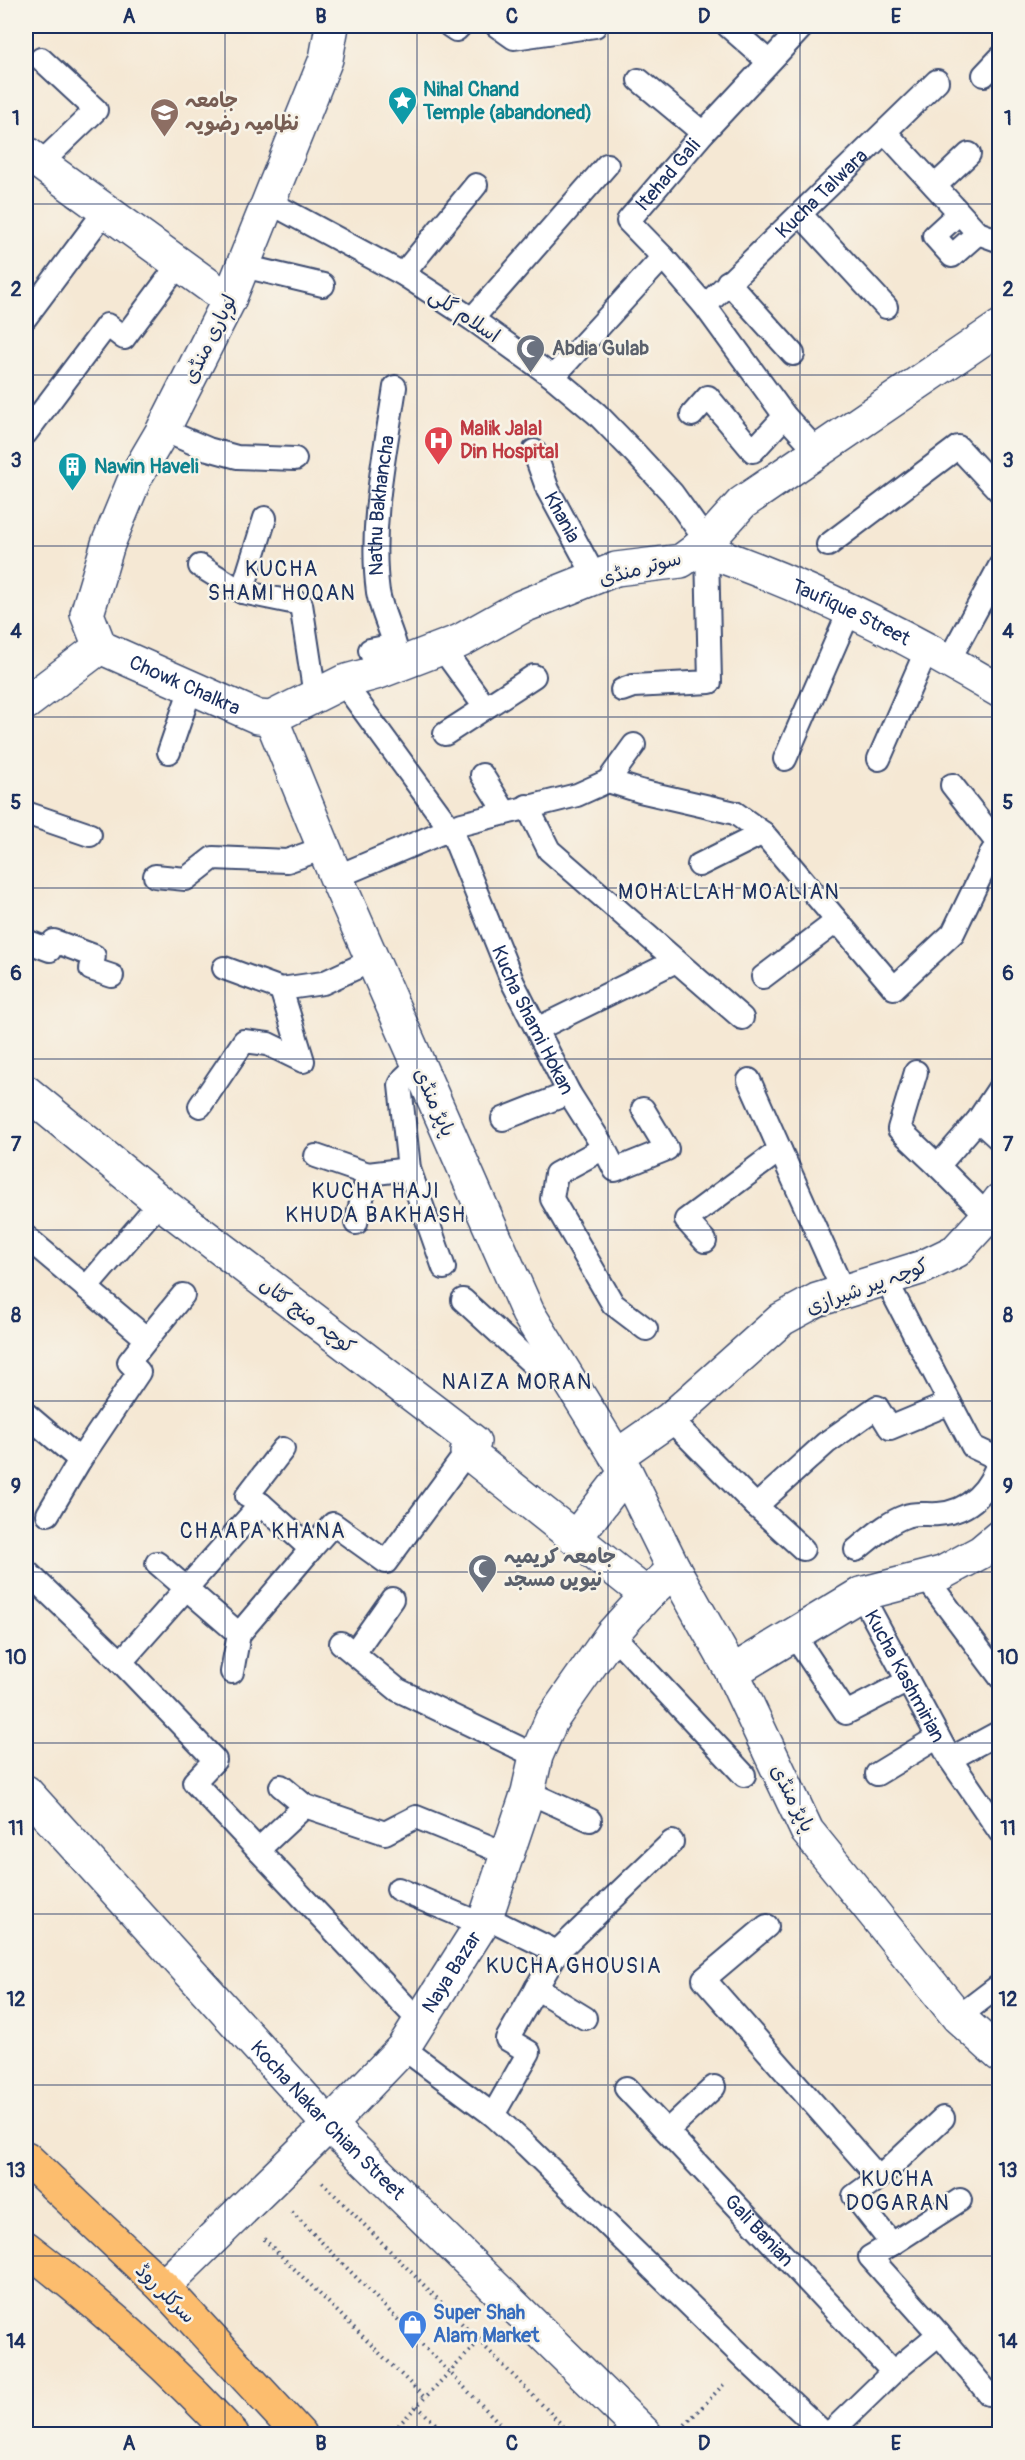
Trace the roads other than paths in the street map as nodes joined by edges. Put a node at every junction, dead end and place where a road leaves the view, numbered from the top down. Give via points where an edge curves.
1 (332, 26) edge
2 (450, 26) edge
3 (460, 26) edge
4 (498, 26) edge
5 (595, 26) edge
6 (728, 26) edge
7 (803, 26) edge
8 (999, 58) edge
9 (41, 59) dead end
10 (768, 61) junction
11 (984, 75) dead end
12 (639, 80) dead end
13 (937, 81) dead end
14 (885, 132) junction
15 (703, 133) junction
16 (969, 154) dead end
17 (33, 158) edge
18 (607, 165) dead end
19 (476, 185) dead end
20 (935, 186) junction
21 (269, 202) junction
22 (105, 211) junction
23 (959, 213) junction
24 (801, 215) junction
25 (978, 233) junction
26 (999, 241) edge
27 (663, 257) junction
28 (179, 264) junction
29 (243, 266) junction
30 (403, 274) junction
31 (728, 282) junction
32 (323, 285) dead end
33 (229, 300) junction
34 (705, 306) junction
35 (885, 307) dead end
36 (26, 317) edge
37 (472, 319) junction
38 (999, 327) edge
39 (794, 354) dead end
40 (553, 376) junction
41 (395, 387) dead end
42 (692, 415) dead end
43 (785, 416) junction
44 (163, 430) junction
45 (26, 433) edge
46 (534, 452) dead end
47 (818, 452) junction
48 (295, 459) dead end
49 (999, 492) edge
50 (265, 518) dead end
51 (828, 545) dead end
52 (704, 547) junction
53 (200, 566) dead end
54 (999, 566) edge
55 (596, 579) junction
56 (242, 592) junction
57 (849, 612) junction
58 (100, 648) junction
59 (442, 648) junction
60 (938, 655) junction
61 (379, 672) junction
62 (534, 676) dead end
63 (191, 688) junction
64 (329, 689) junction
65 (622, 690) dead end
66 (30, 692) edge
67 (999, 692) edge
68 (485, 707) junction
69 (271, 718) junction
70 (445, 734) dead end
71 (634, 745) dead end
72 (169, 752) dead end
73 (785, 759) dead end
74 (879, 759) dead end
75 (482, 775) dead end
76 (608, 781) junction
77 (952, 785) dead end
78 (516, 809) junction
79 (26, 813) edge
80 (451, 830) junction
81 (762, 833) junction
82 (90, 835) dead end
83 (999, 845) edge
84 (330, 862) junction
85 (699, 865) dead end
86 (155, 876) dead end
87 (837, 921) junction
88 (26, 941) edge
89 (373, 960) junction
90 (676, 961) junction
91 (224, 968) dead end
92 (112, 976) dead end
93 (763, 977) dead end
94 (281, 989) junction
95 (742, 1018) dead end
96 (537, 1029) junction
97 (419, 1064) junction
98 (916, 1072) dead end
99 (749, 1080) dead end
100 (999, 1087) edge
101 (26, 1092) edge
102 (569, 1093) junction
103 (200, 1106) dead end
104 (643, 1109) dead end
105 (503, 1119) dead end
106 (978, 1120) junction
107 (999, 1140) edge
108 (604, 1148) junction
109 (780, 1150) junction
110 (316, 1156) dead end
111 (938, 1166) junction
112 (409, 1169) junction
113 (368, 1174) junction
114 (160, 1202) junction
115 (994, 1208) edge
116 (356, 1223) dead end
117 (26, 1237) edge
118 (705, 1241) dead end
119 (444, 1268) dead end
120 (886, 1280) junction
121 (86, 1288) junction
122 (844, 1293) junction
123 (183, 1295) dead end
124 (463, 1300) dead end
125 (646, 1329) dead end
126 (147, 1339) junction
127 (559, 1364) junction
128 (950, 1403) junction
129 (26, 1414) edge
130 (670, 1419) junction
131 (284, 1449) dead end
132 (467, 1452) junction
133 (80, 1460) junction
134 (622, 1464) junction
135 (261, 1504) junction
136 (756, 1506) junction
137 (48, 1514) dead end
138 (999, 1536) edge
139 (575, 1538) junction
140 (311, 1549) junction
141 (803, 1549) dead end
142 (856, 1550) dead end
143 (157, 1563) dead end
144 (674, 1569) junction
145 (26, 1572) edge
146 (926, 1578) junction
147 (187, 1589) junction
148 (861, 1594) junction
149 (648, 1595) junction
150 (392, 1599) dead end
151 (239, 1634) junction
152 (612, 1634) junction
153 (794, 1635) junction
154 (121, 1662) junction
155 (232, 1672) dead end
156 (732, 1672) junction
157 (999, 1677) edge
158 (908, 1681) junction
159 (999, 1732) edge
160 (938, 1737) junction
161 (537, 1756) junction
162 (950, 1759) junction
163 (877, 1774) dead end
164 (744, 1775) dead end
165 (280, 1786) dead end
166 (26, 1792) edge
167 (528, 1792) junction
168 (305, 1806) junction
169 (590, 1820) dead end
170 (999, 1832) edge
171 (672, 1842) dead end
172 (258, 1850) junction
173 (507, 1854) junction
174 (398, 1888) dead end
175 (483, 1921) junction
176 (767, 1926) dead end
177 (557, 1952) junction
178 (999, 1985) edge
179 (536, 1988) junction
180 (958, 2017) junction
181 (585, 2018) dead end
182 (412, 2035) junction
183 (999, 2055) edge
184 (714, 2087) dead end
185 (626, 2088) dead end
186 (493, 2115) junction
187 (944, 2118) dead end
188 (329, 2125) junction
189 (667, 2131) junction
190 (26, 2158) edge
191 (879, 2178) junction
192 (960, 2200) dead end
193 (891, 2244) junction
194 (26, 2248) edge
195 (163, 2287) junction
196 (939, 2334) junction
197 (893, 2372) junction
198 (999, 2392) edge
199 (232, 2434) edge
200 (299, 2434) edge
201 (645, 2434) edge
202 (827, 2434) edge

1 - 21 street, لوہاری منڈی via 326,59
2 - 3 lane via 456,30
4 - 5 lane via 514,38
6 - 10 lane
7 - 10 lane, Itehad Gali
8 - 11 lane
9 - 17 lane via 96,110
10 - 15 lane, Itehad Gali
12 - 15 lane
13 - 14 lane, Kucha Talwara
14 - 20 lane
14 - 24 lane, Kucha Talwara
15 - 27 lane, Itehad Gali via 628,221
16 - 20 lane
17 - 22 street
18 - 37 lane
19 - 30 lane
20 - 23 lane
21 - 29 street, لوہاری منڈی
21 - 30 lane, اسلام گلی
22 - 28 street
22 - 36 lane
23 - 25 lane
23 - 25 lane via 934,236 952,256
24 - 31 lane, Kucha Talwara
24 - 35 lane
25 - 26 lane
27 - 34 lane
27 - 40 lane
28 - 33 street
28 - 45 lane via 124,338 107,325
29 - 32 lane
29 - 33 street, لوہاری منڈی
30 - 37 lane, اسلام گلی
31 - 34 lane, Kucha Talwara
31 - 39 lane
33 - 44 street, لوہاری منڈی
34 - 43 lane
37 - 40 lane, اسلام گلی
38 - 47 street, سوتر منڈی
40 - 52 lane, اسلام گلی via 597,414 672,493
41 - 61 lane, Nathu Bakhancha via 378,496 376,562 378,594 395,645 370,650
42 - 43 lane via 708,397 753,451
43 - 47 lane
44 - 48 lane via 237,457
44 - 58 street, لوہاری منڈی via 136,476 108,544 87,614
46 - 55 lane, Khania via 548,490
47 - 52 street, سوتر منڈی via 742,503
49 - 51 lane via 958,447
50 - 56 lane
52 - 55 street, سوتر منڈی via 681,561 616,570
52 - 57 street, Taufique Street via 788,581
52 - 65 lane via 710,682
53 - 56 lane
54 - 60 lane
55 - 59 street, سوتر منڈی via 521,607
56 - 64 lane via 302,604
57 - 60 street, Taufique Street
57 - 73 lane
58 - 63 street, Chowk Chalkra
58 - 66 street
59 - 61 street, سوتر منڈی
59 - 68 lane
60 - 67 street, Taufique Street
60 - 74 lane
61 - 64 street, سوتر منڈی
62 - 68 lane
63 - 69 street, Chowk Chalkra via 258,717
63 - 72 lane
64 - 69 street, سوتر منڈی
64 - 80 lane, Kucha Shami Hokan
68 - 70 lane
69 - 84 street, پاپڑ منڈی
71 - 76 lane
75 - 78 lane
76 - 78 lane via 577,795
76 - 81 lane via 735,813
77 - 83 lane
78 - 80 lane
78 - 90 lane via 549,850
79 - 82 lane
80 - 84 lane
80 - 96 lane, Kucha Shami Hokan via 513,983
81 - 85 lane
81 - 87 lane
83 - 87 lane via 953,933 894,988
84 - 86 lane via 213,858 186,879
84 - 89 street, پاپڑ منڈی
87 - 93 lane
88 - 92 lane via 50,950 54,941 94,956 91,969
89 - 94 lane via 323,983
89 - 97 street, پاپڑ منڈی
90 - 95 lane
90 - 96 lane
91 - 94 lane
94 - 103 lane via 303,1061 268,1044 244,1041
96 - 102 lane, Kucha Shami Hokan
97 - 112 lane via 399,1085
97 - 127 street, پاپڑ منڈی via 528,1313
98 - 111 lane via 899,1130
99 - 109 lane
100 - 106 lane
101 - 114 street, کوچہ منج کٹاں
102 - 105 lane
102 - 108 lane, Kucha Shami Hokan
104 - 108 lane, Kucha Shami Hokan via 667,1149 615,1170
106 - 107 lane
106 - 111 lane
108 - 125 lane via 555,1174 552,1199 613,1304
109 - 118 lane via 686,1220
109 - 122 lane
110 - 113 lane
111 - 115 lane
112 - 113 lane
112 - 119 lane
113 - 116 lane
114 - 121 lane
114 - 132 street, کوچہ منج کٹاں via 474,1442
115 - 120 street, کوچہ پیر شیرازی via 956,1251 923,1268
117 - 121 lane
120 - 122 street, کوچہ پیر شیرازی
120 - 128 lane
121 - 126 lane
122 - 130 street, کوچہ پیر شیرازی via 817,1300 782,1319
123 - 126 lane
124 - 127 lane via 546,1376
126 - 133 lane via 129,1362 139,1372
127 - 134 street, پاپڑ منڈی
128 - 136 lane via 890,1428 877,1407 826,1443
128 - 142 lane via 973,1447 999,1460 986,1490 961,1510 907,1515
129 - 133 lane
130 - 134 street, کوچہ پیر شیرازی
130 - 136 lane
131 - 135 lane via 247,1496
132 - 139 street
132 - 140 lane via 386,1562 333,1524
133 - 137 lane
134 - 139 street, کوچہ پیر شیرازی
134 - 144 street, پاپڑ منڈی
135 - 140 lane
135 - 147 lane
136 - 141 lane
138 - 146 street via 981,1552
139 - 149 street
140 - 151 lane
143 - 147 lane
144 - 149 street, Naya Bazar
144 - 156 street, پاپڑ منڈی
145 - 154 lane
146 - 148 street
146 - 157 lane
147 - 151 lane
147 - 154 lane
148 - 153 street
148 - 158 lane, Kucha Kashmirian
149 - 152 street, Naya Bazar
150 - 161 lane via 347,1648 398,1690
151 - 155 lane
152 - 161 street, Naya Bazar via 551,1721
152 - 164 lane
153 - 156 street
153 - 158 lane via 846,1713
154 - 172 lane via 215,1760 194,1782
156 - 180 street, پاپڑ منڈی via 807,1831
158 - 160 lane, Kucha Kashmirian
159 - 162 lane, Kucha Kashmirian
160 - 162 lane, Kucha Kashmirian
160 - 163 lane
161 - 167 street, Naya Bazar
162 - 170 lane, Kucha Kashmirian
165 - 168 lane
166 - 188 street, Kocha Nakar Chian Street
167 - 169 lane
167 - 173 street, Naya Bazar
168 - 172 lane
168 - 173 lane via 385,1833 416,1817
171 - 177 lane
172 - 182 lane
173 - 175 street, Naya Bazar
174 - 175 lane
175 - 177 lane
175 - 182 street, Naya Bazar
176 - 191 lane via 704,1979
177 - 179 lane
178 - 180 lane
179 - 181 lane
179 - 186 lane via 507,2039 529,2052
180 - 183 street, پاپڑ منڈی
182 - 186 lane
182 - 188 street, Naya Bazar
184 - 189 lane
185 - 189 lane, Gali Banian
186 - 202 lane
187 - 191 lane
188 - 195 street, Naya Bazar
188 - 201 street, Kocha Nakar Chian Street
189 - 197 lane, Gali Banian
190 - 195 main road, سرکلر روڈ
191 - 193 lane via 854,2196
192 - 193 lane
193 - 196 lane via 870,2257
194 - 199 main road via 107,2313
195 - 200 main road, سرکلر روڈ
196 - 197 lane
196 - 198 lane via 988,2394
197 - 202 lane

